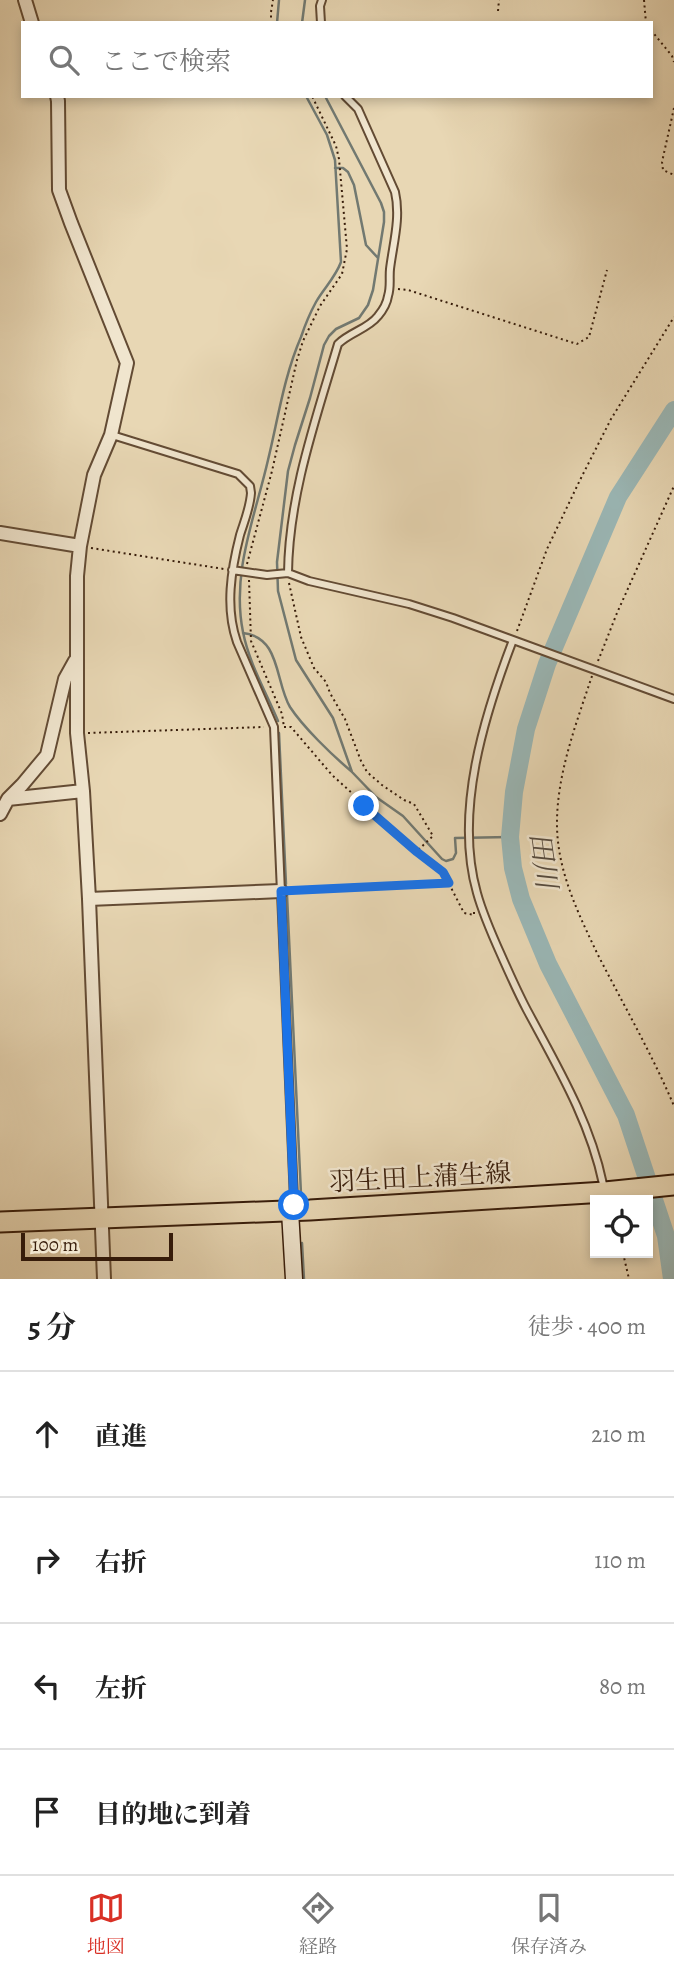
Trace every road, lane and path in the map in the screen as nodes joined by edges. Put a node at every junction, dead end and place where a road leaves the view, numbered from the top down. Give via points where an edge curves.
1 (25, 0) edge
2 (273, 0) edge
3 (322, 0) edge
4 (499, 0) edge
5 (644, 0) edge
6 (498, 11) dead end
7 (31, 21) edge
8 (271, 21) edge
9 (321, 21) edge
10 (646, 21) edge
11 (653, 32) edge
12 (674, 62) edge
13 (57, 98) edge
14 (313, 98) edge
15 (347, 98) edge
16 (674, 108) edge
17 (674, 176) edge
18 (607, 270) dead end
19 (390, 288) junction
20 (674, 317) edge
21 (111, 435) junction
22 (674, 486) edge
23 (0, 533) edge
24 (80, 546) junction
25 (241, 571) junction
26 (288, 573) junction
27 (515, 639) junction
28 (77, 657) junction
29 (593, 670) junction
30 (674, 699) edge
31 (274, 727) junction
32 (76, 733) junction
33 (83, 791) junction
34 (8, 799) junction
35 (0, 814) edge
36 (417, 852) junction
37 (449, 883) junction
38 (475, 887) junction
39 (281, 891) junction
40 (89, 899) junction
41 (674, 1106) edge
42 (674, 1185) edge
43 (606, 1188) junction
44 (290, 1211) junction
45 (102, 1217) junction
46 (0, 1222) edge
47 (624, 1258) edge
48 (104, 1279) edge
49 (293, 1279) edge
50 (629, 1279) edge

1 - 7 street
2 - 8 path
3 - 9 lane
4 - 6 path
5 - 10 path
11 - 12 path
13 - 21 street via 59,190 128,363
14 - 25 path via 339,159 346,261 303,341 272,471
15 - 19 lane via 358,109 395,192 397,223
16 - 17 path via 662,162 663,170
18 - 19 path via 589,337 578,344
19 - 26 lane via 377,318 338,344 302,464
20 - 27 path via 611,419 580,480 547,549
21 - 24 street via 94,475
21 - 25 lane via 238,474 250,485
22 - 29 path
23 - 24 street
24 - 25 path
24 - 28 street
25 - 26 lane
25 - 31 lane via 231,612 234,633
25 - 36 path via 250,639 284,727 291,727 332,775
26 - 27 lane via 409,604
26 - 36 path via 301,637 345,719 367,772 414,804 433,836
27 - 29 lane
27 - 38 lane via 489,708 474,775 469,825
28 - 32 street
28 - 34 street via 65,679 47,755
29 - 30 lane
29 - 41 path via 562,777 557,825 562,865 585,928
31 - 32 path
31 - 39 lane
32 - 33 street
33 - 34 street
33 - 40 street
34 - 35 street
36 - 37 path via 443,872
37 - 38 path via 464,913 470,915 474,915
37 - 39 path
38 - 43 lane via 524,1006 583,1121
39 - 40 street
39 - 44 lane via 295,1200
40 - 45 street
42 - 43 main road, 羽生田上蒲生線
43 - 44 main road, 羽生田上蒲生線
44 - 45 main road, 羽生田上蒲生線
44 - 49 street
45 - 46 main road, 羽生田上蒲生線
45 - 48 street
47 - 50 path

